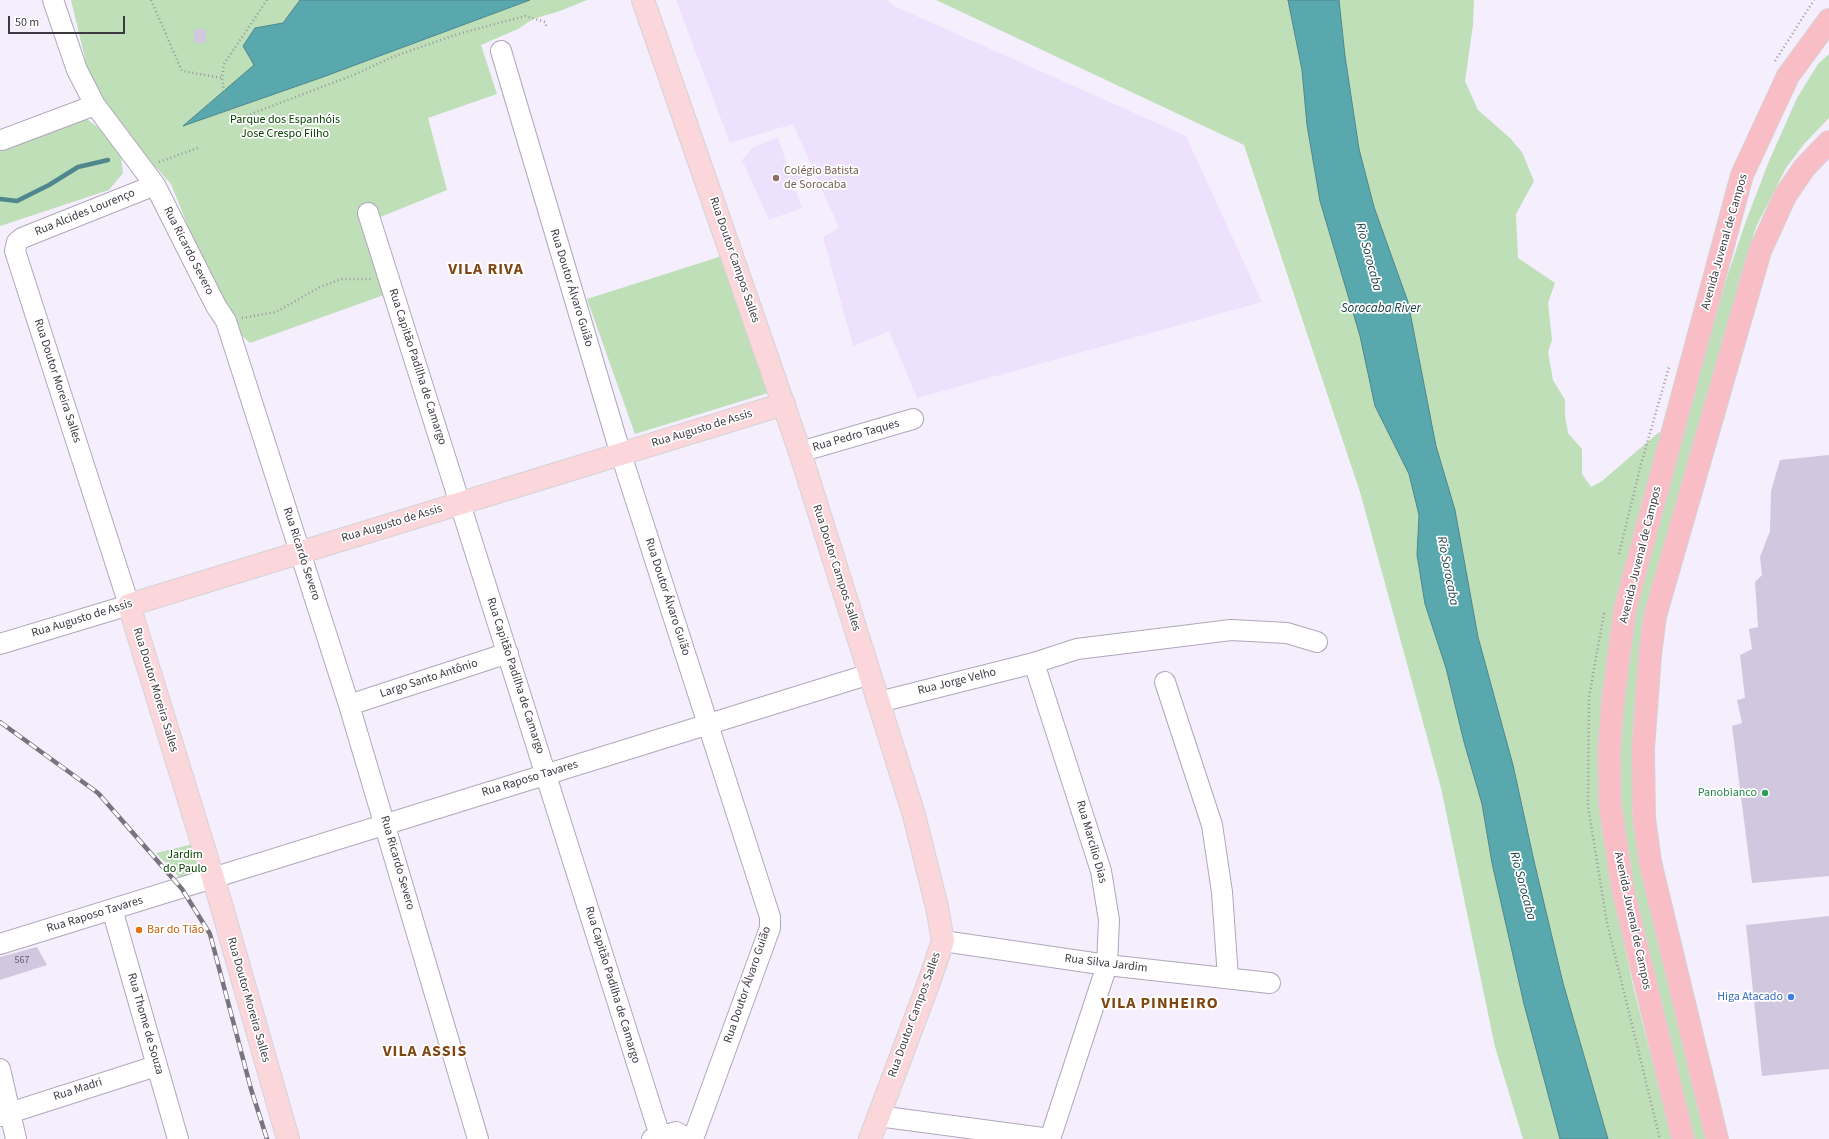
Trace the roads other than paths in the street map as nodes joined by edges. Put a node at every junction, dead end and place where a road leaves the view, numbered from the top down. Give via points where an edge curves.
1 (52, 0) edge
2 (643, 0) edge
3 (1829, 20) edge
4 (1829, 42) edge
5 (500, 51) dead end
6 (96, 105) junction
7 (1829, 136) edge
8 (2, 140) dead end
9 (1829, 142) edge
10 (1756, 144) junction
11 (1804, 168) junction
12 (155, 185) junction
13 (368, 213) dead end
14 (17, 242) joint
15 (784, 404) junction
16 (913, 420) dead end
17 (800, 452) junction
18 (620, 454) junction
19 (460, 503) junction
20 (300, 552) junction
21 (129, 605) junction
22 (1317, 642) dead end
23 (0, 644) edge
24 (508, 653) junction
25 (1034, 663) junction
26 (870, 674) junction
27 (1166, 682) dead end
28 (879, 702) junction
29 (350, 705) junction
30 (708, 724) junction
31 (546, 774) junction
32 (385, 823) junction
33 (213, 877) junction
34 (190, 885) junction
35 (221, 904) junction
36 (112, 909) junction
37 (943, 941) junction
38 (0, 944) edge
39 (1107, 964) junction
40 (1228, 978) junction
41 (1270, 983) dead end
42 (156, 1066) junction
43 (0, 1069) edge
44 (5, 1114) edge
45 (878, 1116) junction
46 (658, 1138) edge
47 (16, 1139) edge
48 (178, 1139) edge
49 (288, 1139) edge
50 (478, 1139) edge
51 (688, 1139) edge
52 (693, 1139) edge
53 (870, 1139) edge
54 (1050, 1139) edge
55 (1683, 1139) edge
56 (1717, 1139) edge

1 - 6 street, Rua Ricardo Severo via 76,70
2 - 15 main road, Rua Doutor Campos Salles
3 - 10 highway, Avenida Juvenal de Campos via 1788,76
4 - 10 highway via 1811,56
5 - 18 street, Rua Doutor Álvaro Guião
6 - 8 street
6 - 12 street, Rua Ricardo Severo
7 - 11 highway
9 - 11 highway
10 - 55 highway, Avenida Juvenal de Campos via 1742,175 1625,609 1609,750 1610,805 1623,890
11 - 56 highway via 1785,196 1760,251 1655,616 1647,680 1643,748 1644,817 1650,862
12 - 14 street, Rua Alcides Lourenço
12 - 20 street, Rua Ricardo Severo via 226,321
13 - 19 street, Rua Capitão Padilha de Camargo
14 - 21 street, Rua Doutor Moreira Salles via 15,251
15 - 17 main road, Rua Doutor Campos Salles
15 - 18 main road, Rua Augusto de Assis
16 - 17 street, Rua Pedro Taques
17 - 26 main road, Rua Doutor Campos Salles
18 - 19 main road, Rua Augusto de Assis
18 - 30 street, Rua Doutor Álvaro Guião
19 - 20 main road, Rua Augusto de Assis
19 - 24 street, Rua Capitão Padilha de Camargo
20 - 21 main road, Rua Augusto de Assis
20 - 29 street, Rua Ricardo Severo
21 - 23 street, Rua Augusto de Assis
21 - 33 main road, Rua Doutor Moreira Salles
22 - 25 street, Rua Jorge Velho via 1287,633 1231,630 1077,650
24 - 29 street, Largo Santo Antônio
24 - 31 street, Rua Capitão Padilha de Camargo
25 - 28 street, Rua Jorge Velho
25 - 39 street, Rua Marcilio Dias via 1102,871 1109,920
26 - 28 main road, Rua Doutor Campos Salles
26 - 30 street, Rua Raposo Tavares
27 - 40 street via 1212,825 1222,892
28 - 37 main road, Rua Doutor Campos Salles via 914,815
29 - 32 street, Rua Ricardo Severo
30 - 31 street, Rua Raposo Tavares
30 - 52 street, Rua Doutor Álvaro Guião via 770,917 770,928
31 - 32 street, Rua Raposo Tavares
31 - 46 street, Rua Capitão Padilha de Camargo
32 - 33 street, Rua Raposo Tavares
32 - 50 street, Rua Ricardo Severo
33 - 34 street, Rua Raposo Tavares
33 - 35 main road, Rua Doutor Moreira Salles
34 - 35 street via 205,889
34 - 36 street, Rua Raposo Tavares
35 - 49 main road, Rua Doutor Moreira Salles
36 - 38 street, Rua Raposo Tavares
36 - 42 street, Rua Thome de Souza
37 - 39 street, Rua Silva Jardim
37 - 45 main road, Rua Doutor Campos Salles
39 - 40 street, Rua Silva Jardim
39 - 54 street, Rua Marcilio Dias
40 - 41 street, Rua Silva Jardim
42 - 44 street, Rua Madri
42 - 48 street, Rua Thome de Souza
43 - 44 street
44 - 47 street
45 - 53 main road, Rua Doutor Campos Salles
45 - 54 street
46 - 51 street via 676,1132

